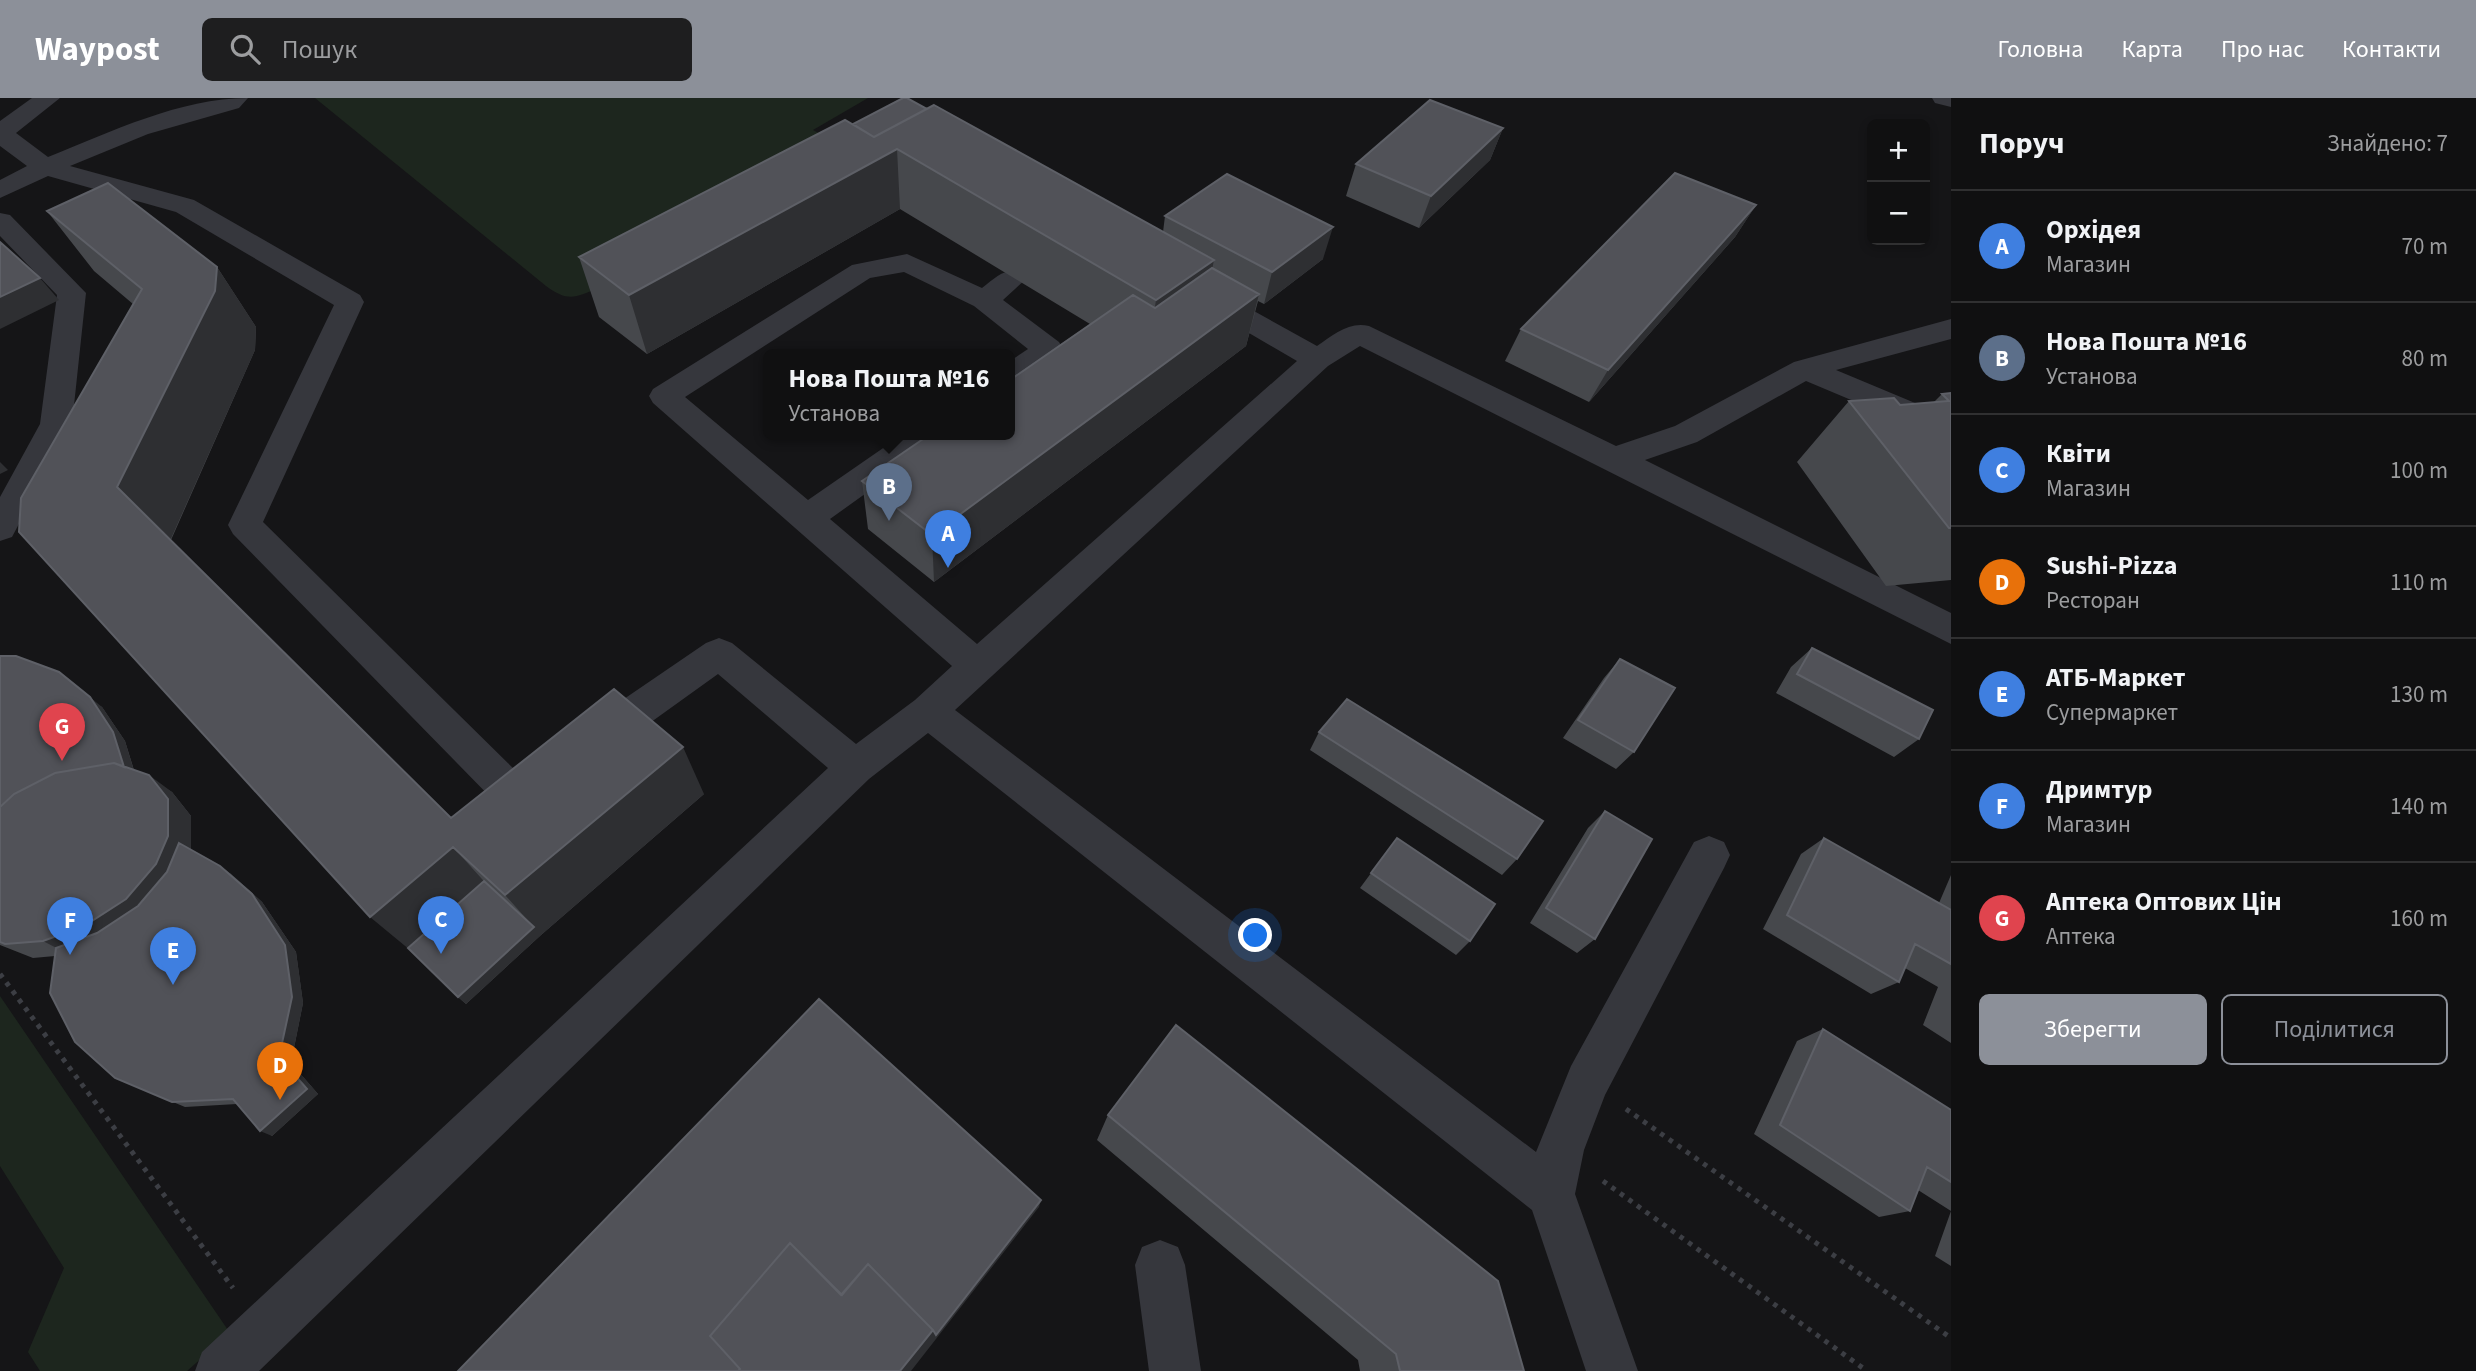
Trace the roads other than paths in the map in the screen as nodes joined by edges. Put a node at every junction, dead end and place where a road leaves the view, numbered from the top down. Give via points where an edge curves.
1 (48, 98) edge
2 (236, 98) edge
3 (1944, 98) edge
4 (1951, 100) edge
5 (0, 134) edge
6 (45, 167) junction
7 (0, 190) edge
8 (0, 221) edge
9 (1013, 278) edge
10 (1185, 284) edge
11 (984, 300) junction
12 (1951, 329) edge
13 (1317, 359) junction
14 (1805, 369) junction
15 (1015, 372) edge
16 (1951, 430) edge
17 (918, 440) edge
18 (1614, 459) junction
19 (773, 513) dead end
20 (807, 518) junction
21 (0, 528) edge
22 (1951, 630) edge
23 (977, 666) junction
24 (928, 710) junction
25 (855, 767) junction
26 (1709, 855) dead end
27 (1551, 1194) junction
28 (1160, 1265) dead end
29 (221, 1371) edge
30 (1175, 1371) edge
31 (1612, 1371) edge

1 - 5 lane
2 - 6 lane via 139,129
3 - 4 lane
5 - 6 lane
6 - 7 lane
6 - 25 lane via 185,206 350,302 245,525 515,796 719,653
8 - 21 lane via 72,293 56,424
9 - 11 lane
10 - 13 lane
11 - 15 lane via 1048,349
11 - 20 lane via 907,263 862,271 661,405
12 - 14 lane
13 - 18 lane via 1359,333
13 - 23 lane
14 - 16 lane
14 - 18 lane via 1686,434
17 - 20 lane
18 - 22 lane
19 - 20 lane
20 - 23 lane
23 - 24 lane
24 - 25 lane
24 - 27 lane
25 - 29 lane
26 - 27 lane via 1587,1082 1560,1150
27 - 31 lane
28 - 30 lane

